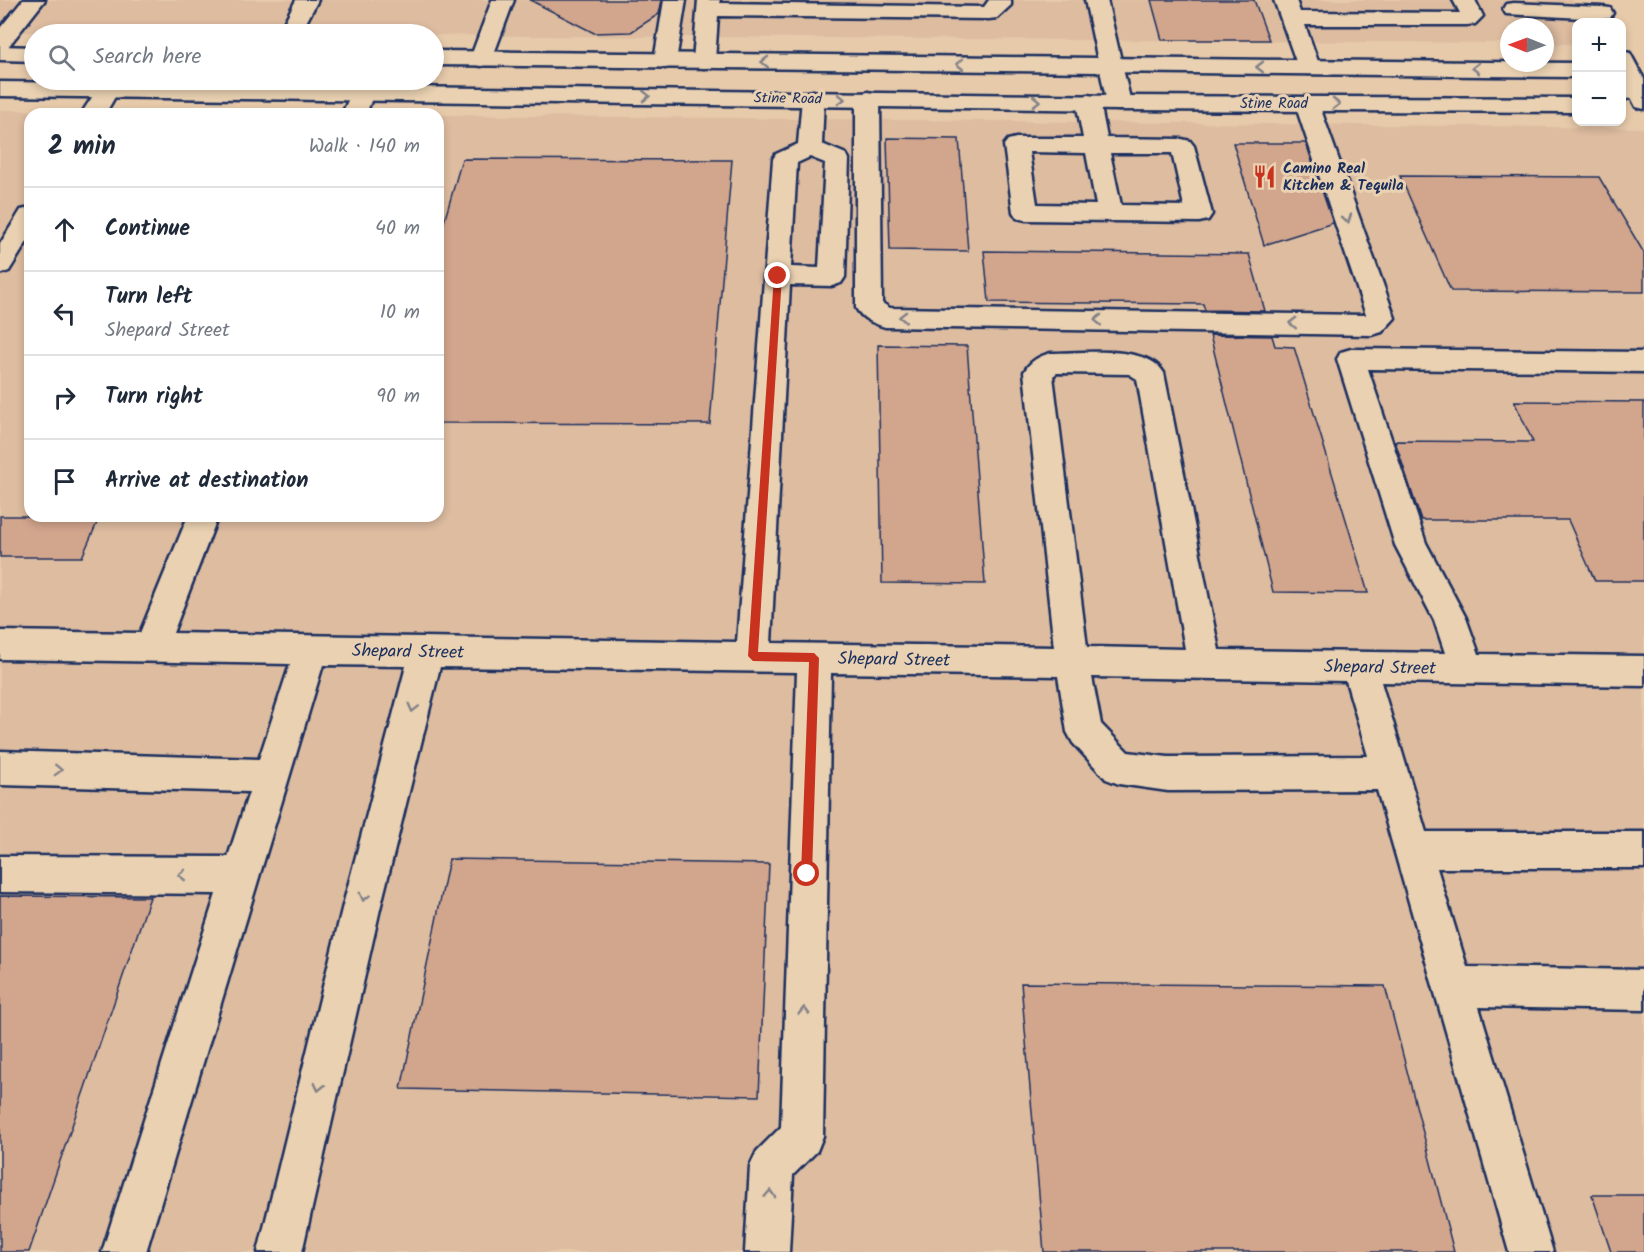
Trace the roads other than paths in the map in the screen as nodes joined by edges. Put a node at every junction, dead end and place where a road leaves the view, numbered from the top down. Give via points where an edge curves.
1 (307, 0) edge
2 (503, 0) edge
3 (675, 0) edge
4 (1000, 0) edge
5 (1096, 0) edge
6 (1464, 0) edge
7 (31, 4) edge
8 (709, 4) edge
9 (0, 7) edge
10 (1288, 9) edge
11 (1514, 9) dead end
12 (1602, 12) edge
13 (294, 24) edge
14 (0, 42) edge
15 (0, 53) edge
16 (24, 54) edge
17 (444, 58) edge
18 (481, 59) junction
19 (664, 61) junction
20 (704, 62) junction
21 (1111, 66) junction
22 (1309, 67) junction
23 (1572, 70) edge
24 (1626, 70) edge
25 (444, 74) edge
26 (0, 89) edge
27 (24, 89) edge
28 (108, 90) joint
29 (248, 90) edge
30 (368, 90) edge
31 (441, 90) edge
32 (1633, 91) edge
33 (476, 93) junction
34 (813, 98) junction
35 (868, 99) junction
36 (1088, 102) junction
37 (1119, 103) junction
38 (1307, 104) junction
39 (1572, 105) edge
40 (97, 108) edge
41 (357, 108) edge
42 (1097, 145) junction
43 (810, 148) junction
44 (1110, 213) junction
45 (24, 226) edge
46 (0, 265) edge
47 (778, 276) junction
48 (1644, 362) edge
49 (201, 522) edge
50 (0, 645) edge
51 (151, 647) junction
52 (311, 650) junction
53 (427, 651) junction
54 (753, 656) junction
55 (814, 658) junction
56 (1072, 662) junction
57 (1205, 664) junction
58 (1359, 666) junction
59 (1467, 669) junction
60 (1644, 671) edge
61 (0, 768) edge
62 (1391, 773) junction
63 (272, 776) junction
64 (1414, 850) junction
65 (1644, 850) edge
66 (0, 874) edge
67 (241, 876) junction
68 (1453, 987) junction
69 (1644, 990) edge
70 (124, 1252) edge
71 (280, 1252) edge
72 (767, 1252) edge
73 (1531, 1252) edge

1 - 13 main road
2 - 18 main road
3 - 19 main road
4 - 8 main road via 1000,5 989,13
5 - 21 main road
6 - 10 main road via 1472,16 1467,19
7 - 9 main road
7 - 14 main road
8 - 20 main road
10 - 22 main road
11 - 12 main road
15 - 16 main road
17 - 18 main road, Stine Road
18 - 19 main road, Stine Road
18 - 25 main road via 467,71
19 - 20 main road, Stine Road
21 -> 20 main road, Stine Road
20 - 33 main road via 686,79 534,80
22 -> 21 main road, Stine Road
21 - 37 main road
23 -> 22 main road, Stine Road
24 - 32 main road
26 - 27 main road, Stine Road
28 - 29 main road, Stine Road
28 - 40 main road
30 - 41 main road
31 - 33 main road, Stine Road
33 -> 34 main road, Stine Road
34 -> 35 main road, Stine Road
34 - 43 main road
35 -> 36 main road, Stine Road
38 -> 35 main road via 1381,318 1372,325 885,317 869,308
36 - 37 main road, Stine Road
36 - 42 main road
37 - 38 main road, Stine Road
38 -> 39 main road, Stine Road
42 - 44 main road
42 - 44 main road via 1016,145 1026,212
42 - 44 main road via 1182,146 1199,214
43 - 47 main road via 785,159
43 - 47 main road via 837,159 832,277
45 - 46 main road
47 - 54 main road
48 - 59 main road via 1351,359 1412,545 1450,618
49 - 51 main road
50 - 51 main road, Shepard Street
51 - 52 main road, Shepard Street
52 - 53 main road, Shepard Street
52 - 63 main road
53 - 54 main road, Shepard Street
53 -> 71 main road
54 - 55 main road, Shepard Street
55 - 56 main road, Shepard Street
72 -> 55 main road via 772,1166 802,1136
56 - 57 main road, Shepard Street
56 - 57 main road via 1038,372 1051,363 1134,364 1150,373
56 - 62 main road via 1085,732 1119,767 1168,774
57 - 58 main road, Shepard Street
58 - 59 main road, Shepard Street
58 - 62 main road
59 - 60 main road, Shepard Street
61 -> 63 main road
62 - 64 main road
63 - 67 main road
64 - 65 main road
64 - 68 main road
67 -> 66 main road
67 - 70 main road
68 - 69 main road
68 - 73 main road

